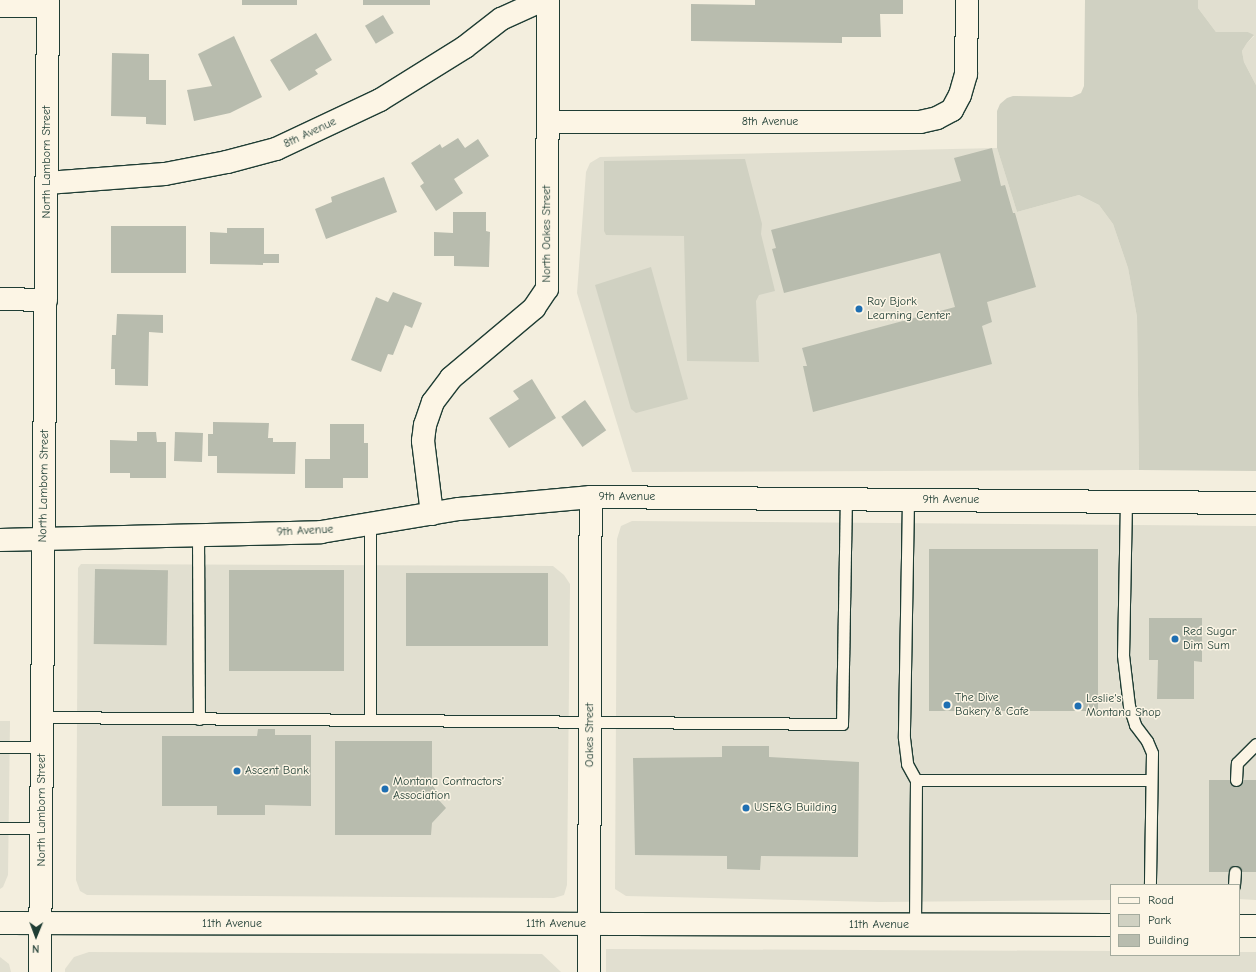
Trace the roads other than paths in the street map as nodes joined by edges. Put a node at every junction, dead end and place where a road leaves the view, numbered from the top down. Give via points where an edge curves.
1 (543, 0) edge
2 (548, 0) edge
3 (967, 0) edge
4 (48, 3) edge
5 (0, 6) edge
6 (548, 122) junction
7 (47, 182) junction
8 (0, 299) edge
9 (46, 300) junction
10 (591, 497) junction
11 (846, 499) junction
12 (908, 500) junction
13 (1126, 501) junction
14 (1256, 502) edge
15 (432, 514) junction
16 (370, 524) junction
17 (198, 536) junction
18 (0, 540) edge
19 (44, 540) junction
20 (42, 718) junction
21 (199, 718) junction
22 (370, 719) junction
23 (590, 721) junction
24 (1256, 744) edge
25 (42, 747) junction
26 (0, 748) edge
27 (916, 780) junction
28 (1151, 780) junction
29 (1236, 780) dead end
30 (0, 828) edge
31 (42, 828) junction
32 (1234, 872) dead end
33 (1150, 884) edge
34 (1234, 884) edge
35 (0, 923) edge
36 (41, 923) junction
37 (590, 924) junction
38 (915, 925) junction
39 (1110, 925) edge
40 (1240, 926) edge
41 (1256, 926) edge
42 (40, 972) edge
43 (589, 972) edge

1 - 7 main road, 8th Avenue via 501,19 465,47 380,100 276,149 228,162 165,174
2 - 6 main road, North Oakes Street
3 - 6 main road, 8th Avenue via 966,74 960,96 952,110 937,118 920,122
4 - 5 main road
4 - 7 main road, North Lamborn Street
6 - 15 main road, North Oakes Street via 547,289 534,308 451,378 433,402 425,425 423,441
7 - 9 main road, North Lamborn Street
8 - 9 main road
9 - 19 main road, North Lamborn Street
10 - 11 main road, 9th Avenue
10 - 15 main road, 9th Avenue via 459,509
10 - 23 main road, Oakes Street
11 - 12 main road, 9th Avenue
11 - 23 lane via 842,724
12 - 13 main road, 9th Avenue
12 - 27 lane via 904,738 907,764
13 - 14 main road, 9th Avenue
13 - 28 lane via 1123,655 1129,706 1135,725 1152,754
15 - 16 main road, 9th Avenue
16 - 17 main road, 9th Avenue via 321,532
16 - 22 lane
17 - 19 main road, 9th Avenue
17 - 21 lane
18 - 19 main road, 9th Avenue
19 - 20 main road, North Lamborn Street
20 - 21 lane
20 - 25 main road, North Lamborn Street
21 - 22 lane
22 - 23 lane
23 - 37 main road, Oakes Street
24 - 29 lane via 1252,745 1237,763
25 - 26 lane
25 - 31 main road, North Lamborn Street
27 - 28 lane
27 - 38 lane
28 - 33 lane
30 - 31 lane
31 - 36 main road, North Lamborn Street
32 - 34 lane
35 - 36 main road, 11th Avenue
36 - 37 main road, 11th Avenue
36 - 42 main road, North Lamborn Street
37 - 38 main road, 11th Avenue
37 - 43 main road, Oakes Street
38 - 39 main road, 11th Avenue
40 - 41 main road

